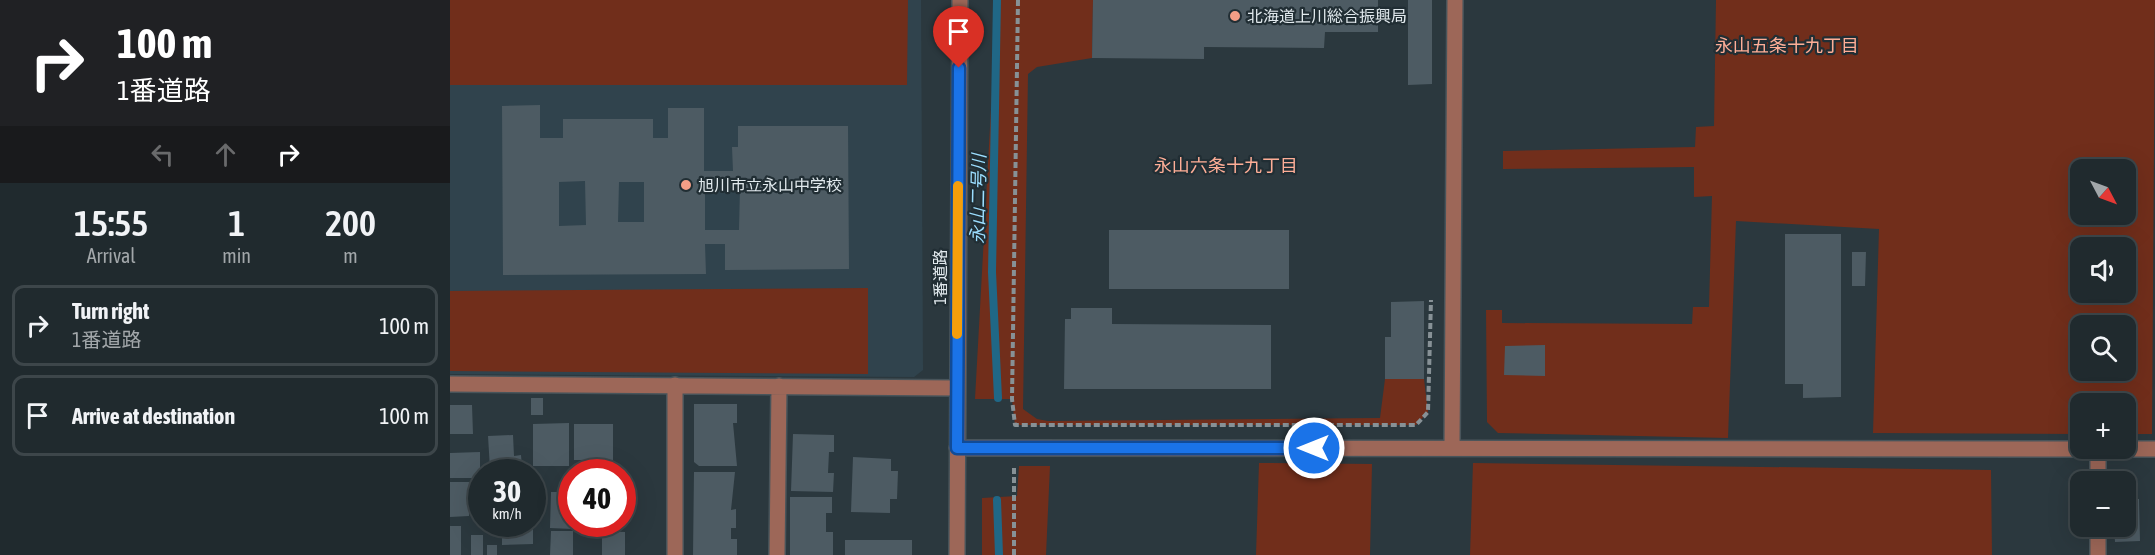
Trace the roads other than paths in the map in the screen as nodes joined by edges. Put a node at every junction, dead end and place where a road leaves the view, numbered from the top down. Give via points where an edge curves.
1 (960, 0) edge
2 (1455, 0) edge
3 (450, 384) edge
4 (675, 386) junction
5 (779, 386) junction
6 (957, 388) junction
7 (1452, 447) junction
8 (957, 448) junction
9 (2070, 449) edge
10 (2136, 449) edge
11 (2155, 449) edge
12 (2098, 537) edge
13 (675, 555) edge
14 (777, 555) edge
15 (957, 555) edge
16 (2098, 555) edge

1 - 6 street, 1番道路
2 - 7 street
3 - 4 street
4 - 5 street
4 - 13 street
5 - 6 street
5 - 14 street
6 - 8 street, 1番道路
7 - 8 street
7 - 9 street
8 - 15 street, 1番道路
10 - 11 street
12 - 16 street

